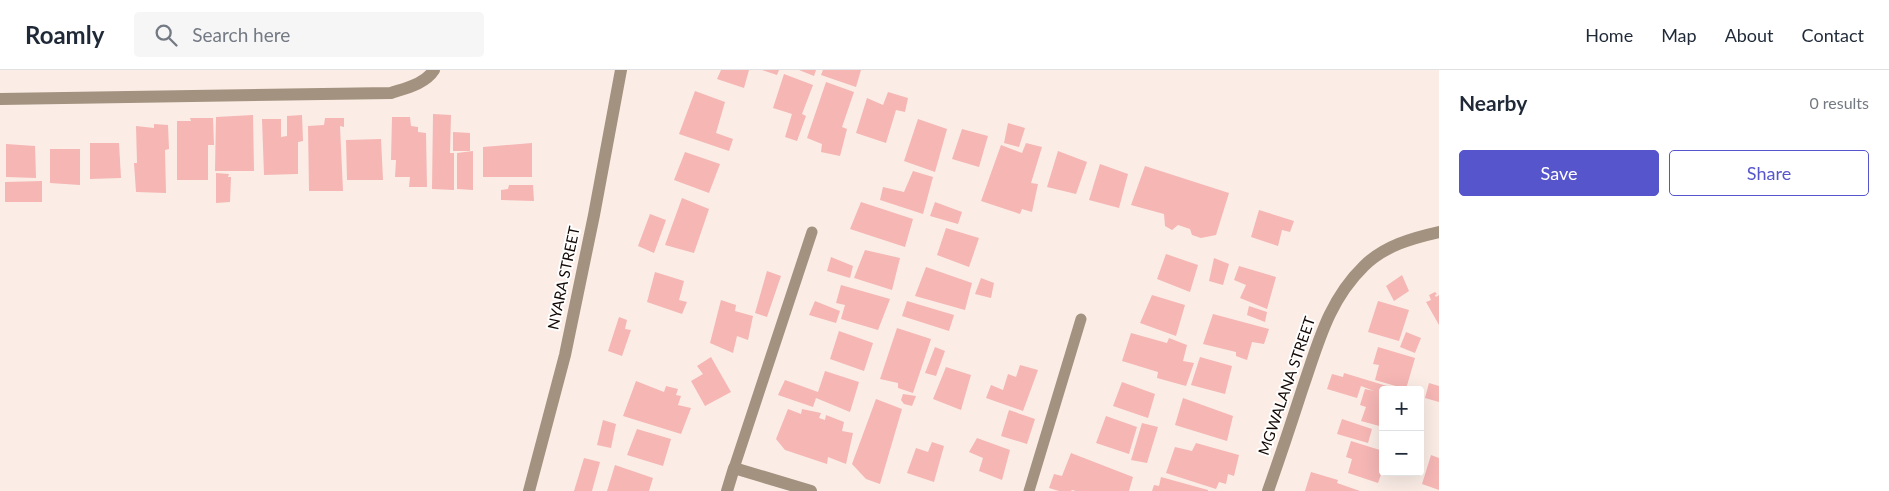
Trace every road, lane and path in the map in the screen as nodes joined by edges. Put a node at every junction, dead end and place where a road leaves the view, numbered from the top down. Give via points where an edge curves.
1 (434, 70) edge
2 (621, 70) edge
3 (0, 99) edge
4 (812, 232) dead end
5 (1439, 232) edge
6 (1081, 319) dead end
7 (734, 468) junction
8 (528, 491) edge
9 (727, 491) edge
10 (810, 491) edge
11 (1029, 491) edge
12 (1268, 491) edge

1 - 3 street via 413,86 391,93
2 - 8 street, NYARA STREET via 565,355
4 - 7 lane
5 - 12 street, MGWALANA STREET via 1411,238 1387,249 1365,264 1344,289 1327,318
6 - 11 lane
7 - 9 street
7 - 10 street

